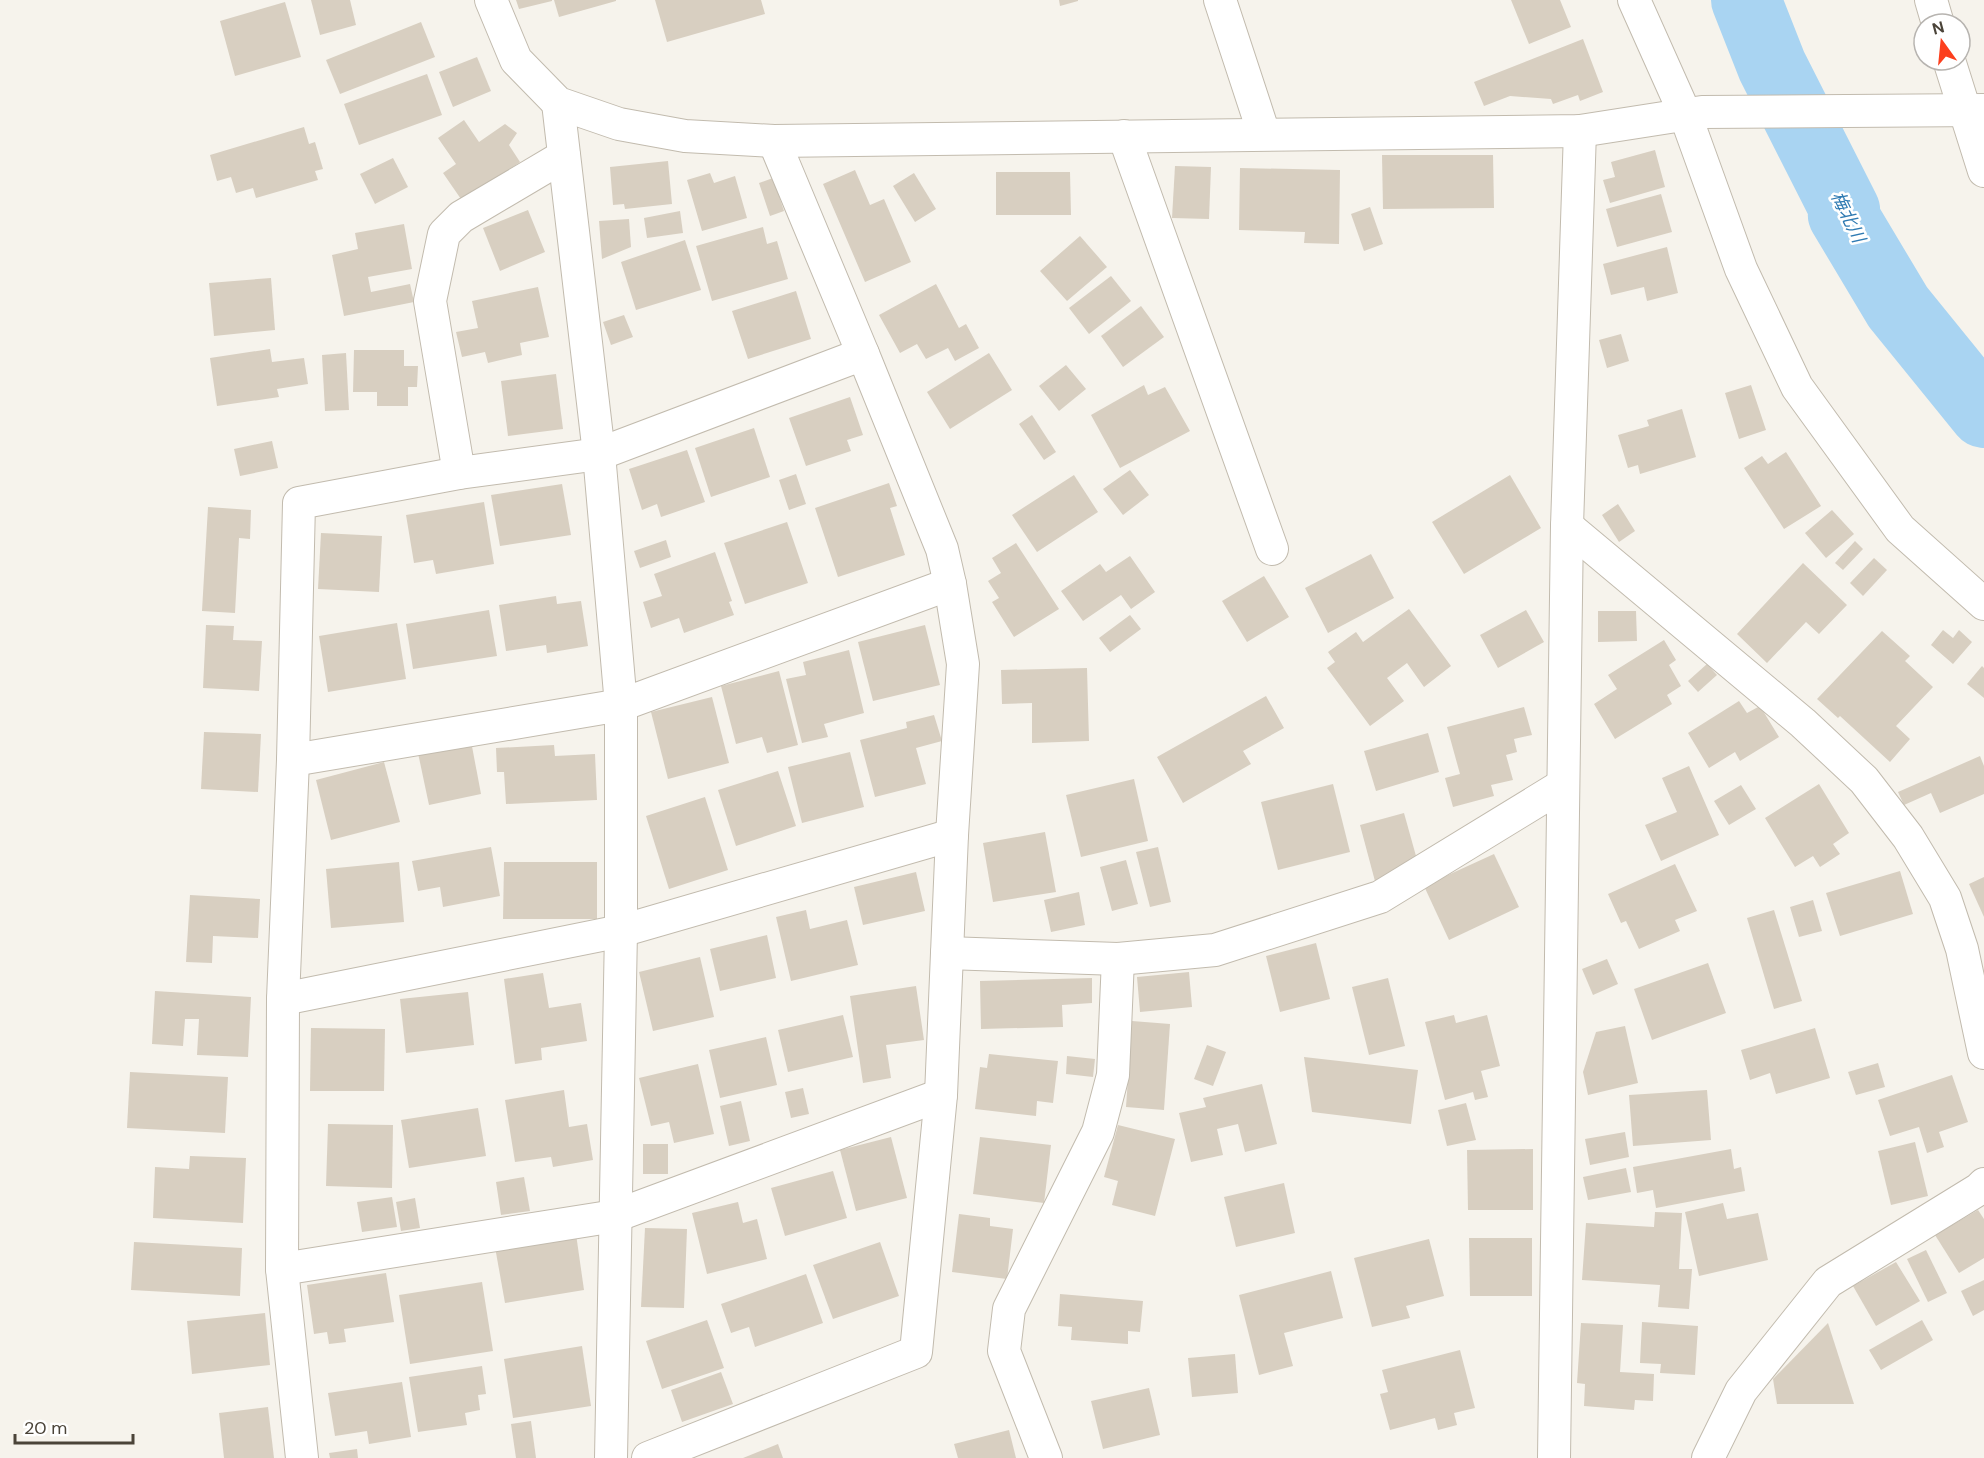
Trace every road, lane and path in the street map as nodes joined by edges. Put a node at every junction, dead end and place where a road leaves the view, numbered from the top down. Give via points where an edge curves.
1 (491, 0) edge
2 (1220, 0) edge
3 (1634, 0) edge
4 (1953, 72) edge
5 (558, 103) junction
6 (1966, 110) edge
7 (1694, 113) junction
8 (1580, 131) junction
9 (1264, 134) junction
10 (1124, 136) junction
11 (774, 141) junction
12 (564, 156) junction
13 (1984, 171) edge
14 (863, 354) junction
15 (599, 454) junction
16 (459, 473) junction
17 (1567, 526) junction
18 (1272, 549) dead end
19 (950, 584) junction
20 (1984, 604) edge
21 (621, 705) junction
22 (293, 760) junction
23 (1563, 785) junction
24 (952, 835) junction
25 (621, 931) junction
26 (947, 953) junction
27 (1118, 959) junction
28 (283, 999) junction
29 (1984, 1053) edge
30 (941, 1095) junction
31 (1984, 1184) edge
32 (615, 1216) junction
33 (282, 1269) junction
34 (302, 1458) edge
35 (611, 1458) edge
36 (648, 1458) edge
37 (1046, 1458) edge
38 (1554, 1458) edge
39 (1708, 1458) edge

1 - 5 street via 516,60
2 - 9 street
3 - 7 street
4 - 6 street
5 - 11 street via 619,124 685,136
5 - 12 street
6 - 7 street
6 - 13 street
7 - 8 street
7 - 20 street via 1741,269 1797,387 1900,529
8 - 9 street
8 - 17 street
9 - 10 street
10 - 11 street
10 - 18 street
11 - 14 street
12 - 15 street
12 - 16 street via 461,217 444,234 430,301
14 - 15 street
14 - 19 street via 942,549
15 - 16 street
15 - 21 street
16 - 22 street via 298,503
17 - 23 street
17 - 29 street via 1803,723 1864,780 1908,837 1945,898 1962,949
19 - 21 street
19 - 24 street via 963,664
21 - 22 street
21 - 25 street
22 - 28 street
23 - 27 street via 1380,897 1215,950
23 - 38 street
24 - 25 street
24 - 26 street
25 - 28 street
25 - 32 street
26 - 27 street
26 - 30 street
27 - 37 street via 1113,1075 1098,1132 1009,1308 1004,1351
28 - 33 street
30 - 32 street
30 - 36 street via 916,1352
31 - 39 street via 1828,1282 1741,1390
32 - 33 street
32 - 35 street
33 - 34 street

